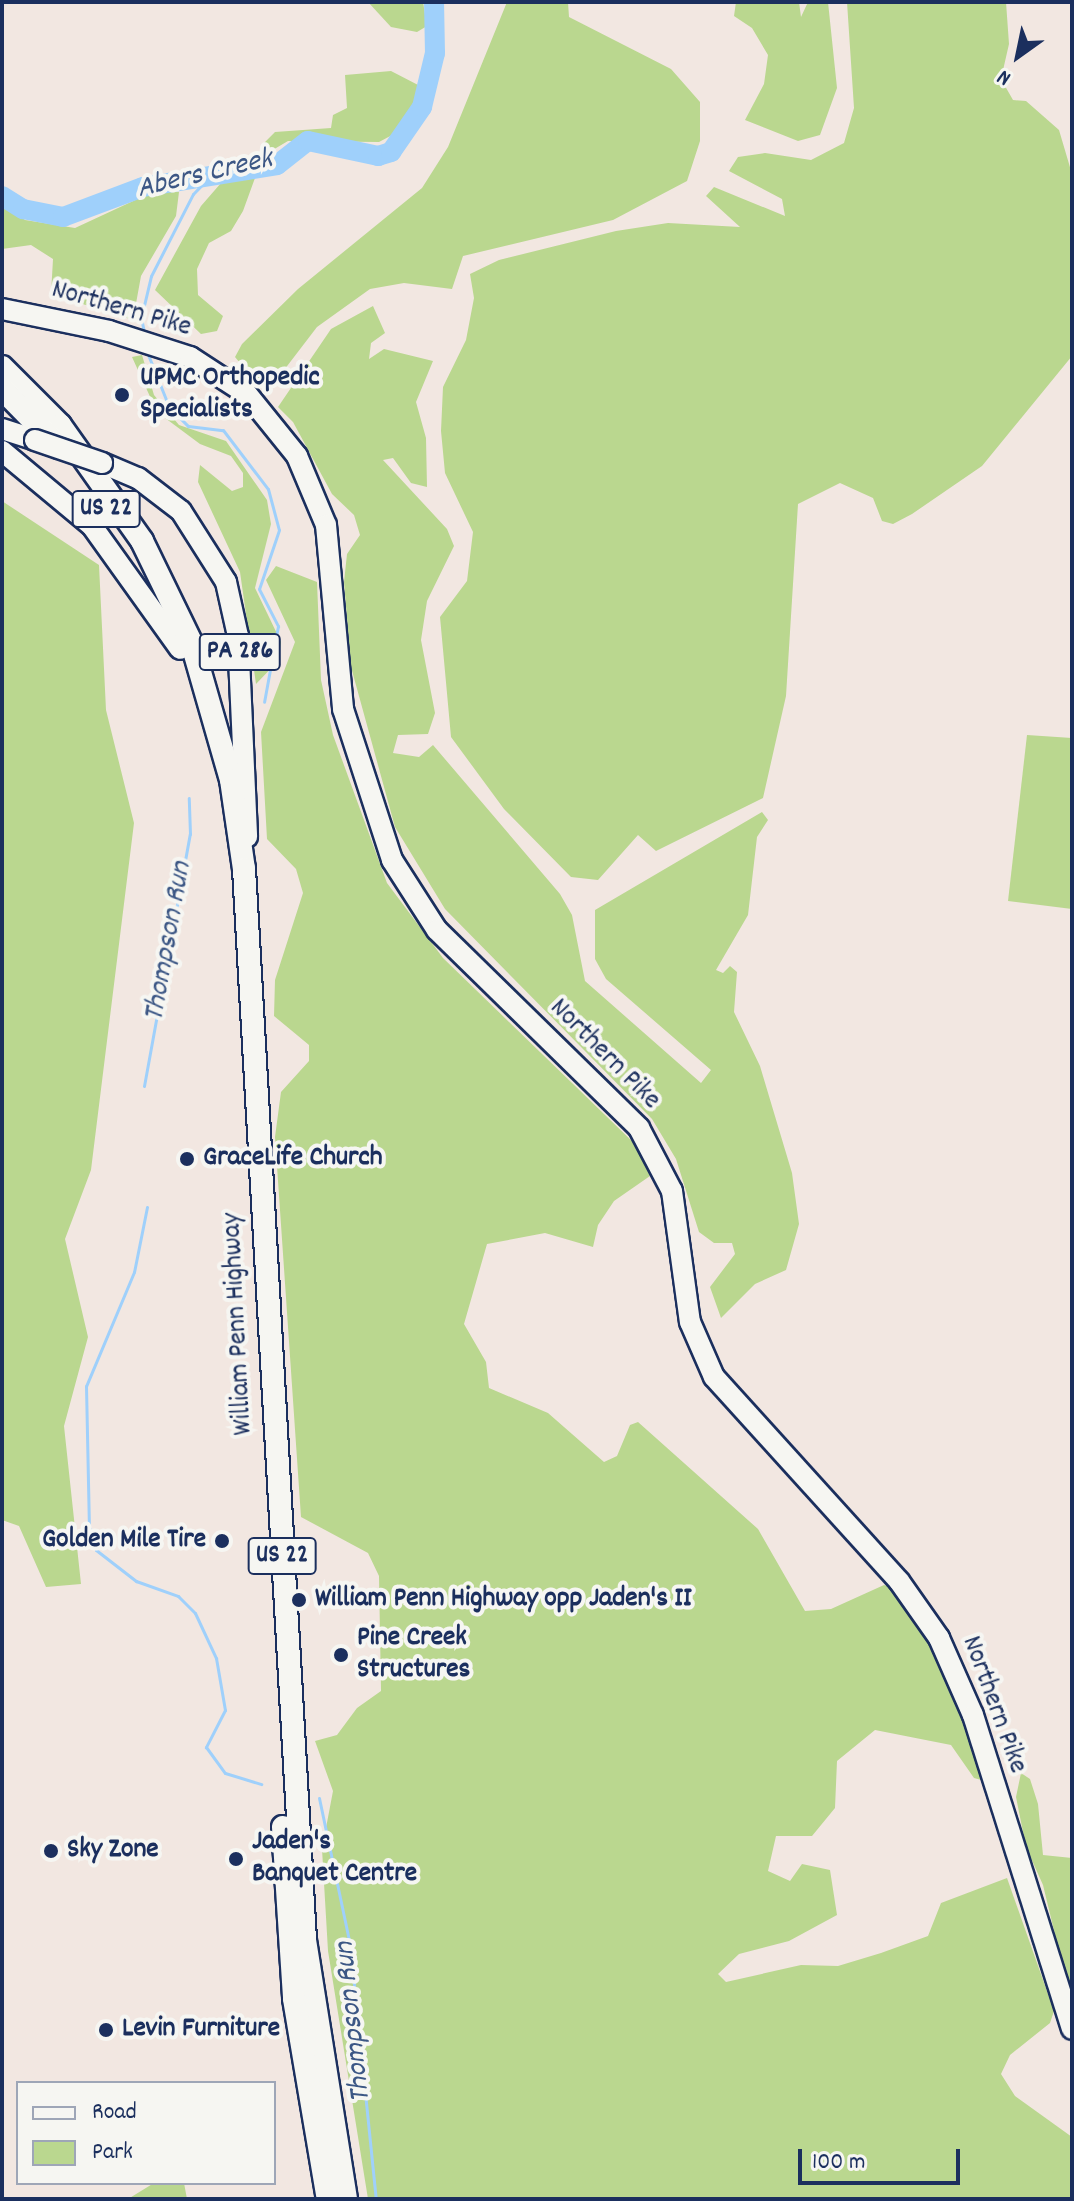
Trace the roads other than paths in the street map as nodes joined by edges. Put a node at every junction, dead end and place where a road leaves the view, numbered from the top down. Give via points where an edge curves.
1 (2, 309) edge
2 (2, 367) edge
3 (2, 389) edge
4 (2, 429) edge
5 (2, 451) edge
6 (180, 649) junction
7 (246, 901) junction
8 (1072, 2029) edge
9 (328, 2199) edge
10 (346, 2199) edge

1 - 8 main road, Northern Pike via 144,340 202,363 247,394 309,477 326,525 343,709 392,860 437,930 639,1128 672,1191 690,1322 714,1377 899,1581 939,1638 973,1715
2 - 7 highway, William Penn Highway / US 22 via 60,425 112,494 181,619 226,754
3 - 6 highway, William Penn Highway / US 22 via 101,501
4 - 7 main road, PA 286, bridge via 138,478 181,511 207,544 230,594 247,775
5 - 6 main road, PA 286 via 100,534
6 - 9 highway, William Penn Highway / US 22 via 213,757 229,856 288,1926
7 - 10 highway, William Penn Highway / US 22 via 305,1940

